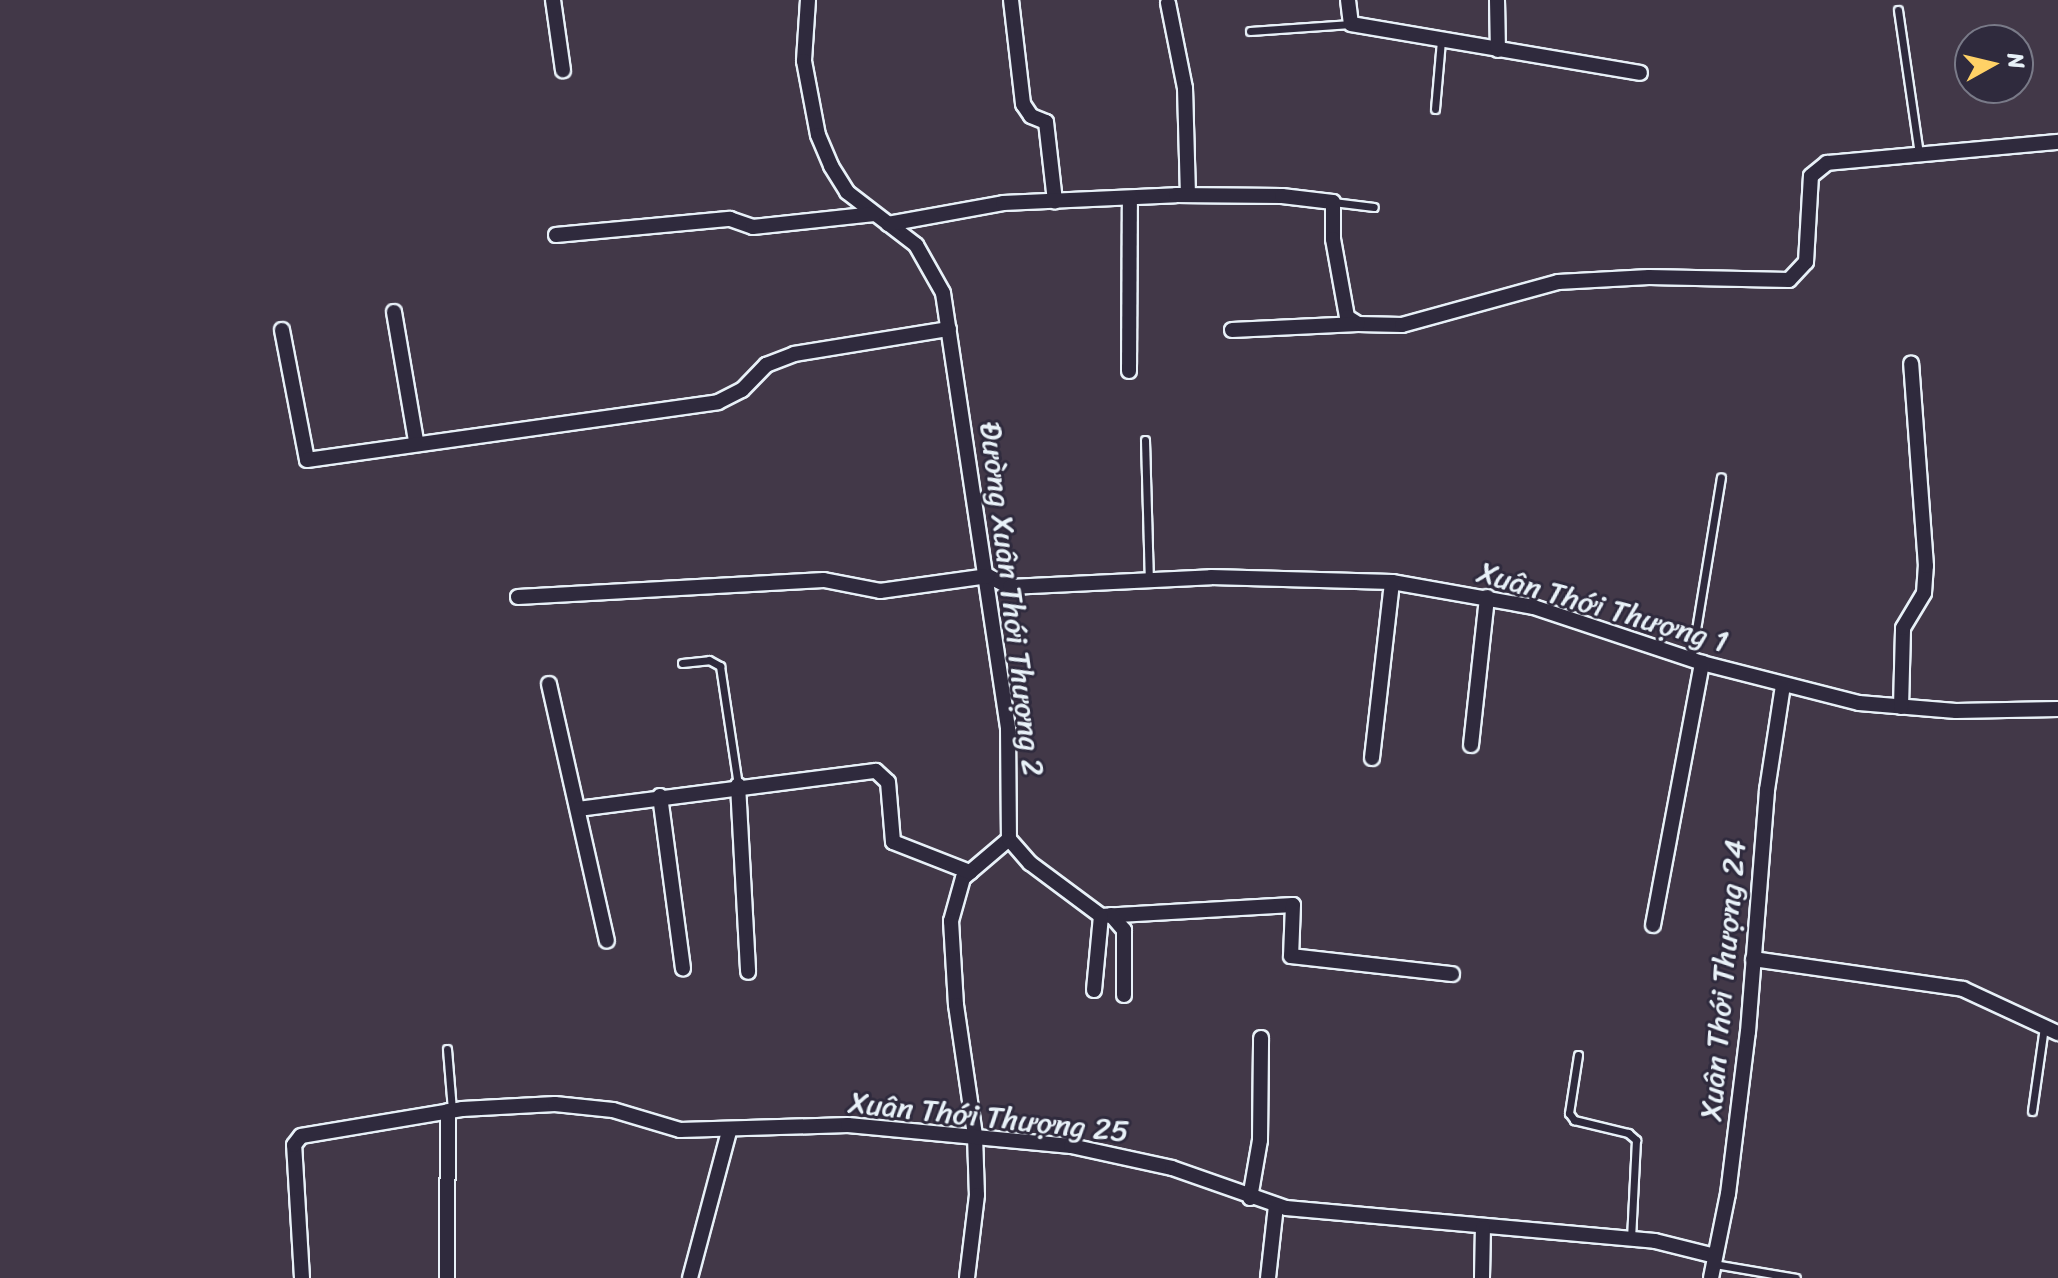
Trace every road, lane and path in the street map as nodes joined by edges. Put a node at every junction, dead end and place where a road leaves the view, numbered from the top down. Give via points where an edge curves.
1 (553, 0) edge
2 (808, 0) edge
3 (1011, 0) edge
4 (1348, 0) edge
5 (1497, 0) edge
6 (1168, 3) dead end
7 (1898, 10) dead end
8 (1351, 24) junction
9 (1250, 31) dead end
10 (1441, 41) junction
11 (1498, 50) junction
12 (563, 70) dead end
13 (1640, 73) dead end
14 (1435, 109) dead end
15 (2058, 142) edge
16 (1919, 154) junction
17 (1188, 195) junction
18 (1130, 198) junction
19 (1055, 201) junction
20 (1333, 202) junction
21 (1374, 207) dead end
22 (874, 214) junction
23 (888, 224) junction
24 (556, 235) dead end
25 (394, 312) dead end
26 (1358, 324) junction
27 (949, 329) junction
28 (282, 330) dead end
29 (1232, 330) dead end
30 (1911, 364) dead end
31 (1129, 371) dead end
32 (1145, 440) dead end
33 (416, 441) junction
34 (1721, 477) dead end
35 (988, 576) junction
36 (1149, 580) junction
37 (1392, 582) junction
38 (518, 597) dead end
39 (1487, 597) junction
40 (1697, 662) junction
41 (682, 663) dead end
42 (549, 684) dead end
43 (1783, 686) junction
44 (1901, 707) junction
45 (2058, 709) edge
46 (1471, 745) dead end
47 (1372, 758) dead end
48 (738, 785) junction
49 (660, 796) junction
50 (578, 809) junction
51 (1009, 839) junction
52 (970, 872) junction
53 (1106, 916) junction
54 (1653, 925) dead end
55 (607, 941) dead end
56 (1753, 959) junction
57 (683, 968) dead end
58 (748, 972) dead end
59 (1452, 974) dead end
60 (1094, 990) dead end
61 (1124, 995) dead end
62 (2051, 1030) edge
63 (1261, 1038) dead end
64 (447, 1049) dead end
65 (1578, 1055) dead end
66 (450, 1110) junction
67 (2032, 1111) dead end
68 (729, 1131) junction
69 (975, 1136) junction
70 (1250, 1198) junction
71 (1276, 1205) junction
72 (1483, 1228) junction
73 (1631, 1240) junction
74 (1713, 1266) edge
75 (302, 1278) edge
76 (447, 1278) edge
77 (690, 1278) edge
78 (969, 1278) edge
79 (1268, 1278) edge
80 (1482, 1278) edge
81 (1796, 1278) edge

1 - 12 street
2 - 22 street, Đường Xuân Thới Thượng 2 via 804,61 818,135 847,192
3 - 19 street via 1023,104 1031,116 1046,122
4 - 8 street
5 - 11 street
6 - 17 street via 1185,88
7 - 16 lane
8 - 9 lane
8 - 10 street
10 - 11 street
10 - 14 lane
11 - 13 street
15 - 16 street
16 - 26 street via 1854,157 1817,169 1806,197 1806,262 1789,280 1558,282 1402,325
17 - 18 street
17 - 20 street
18 - 19 street
18 - 31 street
19 - 23 street via 935,212
20 - 21 lane
20 - 26 street via 1333,239 1347,317
22 - 23 street, Đường Xuân Thới Thượng 2
22 - 24 street via 753,227 730,219
23 - 27 street, Đường Xuân Thới Thượng 2 via 916,245 932,272 943,293
25 - 33 street
26 - 29 street
27 - 33 street via 794,354 766,365 742,390 718,402
27 - 35 street, Đường Xuân Thới Thượng 2
28 - 33 street via 307,460
30 - 44 street via 1926,566 1924,593 1903,628
32 - 36 lane
34 - 40 lane
35 - 36 street, Xuân Thới Thượng 1 via 1010,587
35 - 38 street via 880,591 824,580
35 - 51 street, Đường Xuân Thới Thượng 2 via 1008,728
36 - 37 street, Xuân Thới Thượng 1 via 1329,577
37 - 39 street, Xuân Thới Thượng 1
37 - 47 street
39 - 40 street, Xuân Thới Thượng 1 via 1586,622
39 - 46 street
40 - 43 street, Xuân Thới Thượng 1
40 - 54 street
41 - 48 lane via 709,660 720,666
42 - 50 street
43 - 44 street, Xuân Thới Thượng 1
43 - 56 street, Xuân Thới Thượng 24 via 1767,790
44 - 45 street, Xuân Thới Thượng 1
48 - 49 street
48 - 52 street via 876,771 888,782 893,842
48 - 58 street
49 - 50 street
49 - 57 street
50 - 55 street
51 - 52 street
51 - 53 street via 1030,863
52 - 69 street via 956,896 951,934
53 - 59 street via 1293,905 1291,956
53 - 60 street
53 - 61 street via 1124,930
56 - 62 street via 1963,989
56 - 74 street, Xuân Thới Thượng 24 via 1730,1179
62 - 67 lane
63 - 70 street via 1260,1140
64 - 66 lane
65 - 73 lane via 1569,1113 1574,1120 1628,1133 1636,1140
66 - 68 street, Xuân Thới Thượng 25 via 577,1104 680,1130
66 - 75 street, Xuân Thới Thượng 25 via 296,1140
66 - 76 street
68 - 69 street, Xuân Thới Thượng 25 via 848,1125
68 - 77 street
69 - 70 street, Xuân Thới Thượng 25 via 1127,1155
69 - 78 street via 977,1195
70 - 71 street, Xuân Thới Thượng 25
71 - 72 street, Xuân Thới Thượng 25
71 - 79 street
72 - 73 street, Xuân Thới Thượng 25
72 - 80 street
73 - 74 street, Xuân Thới Thượng 25
74 - 81 lane

